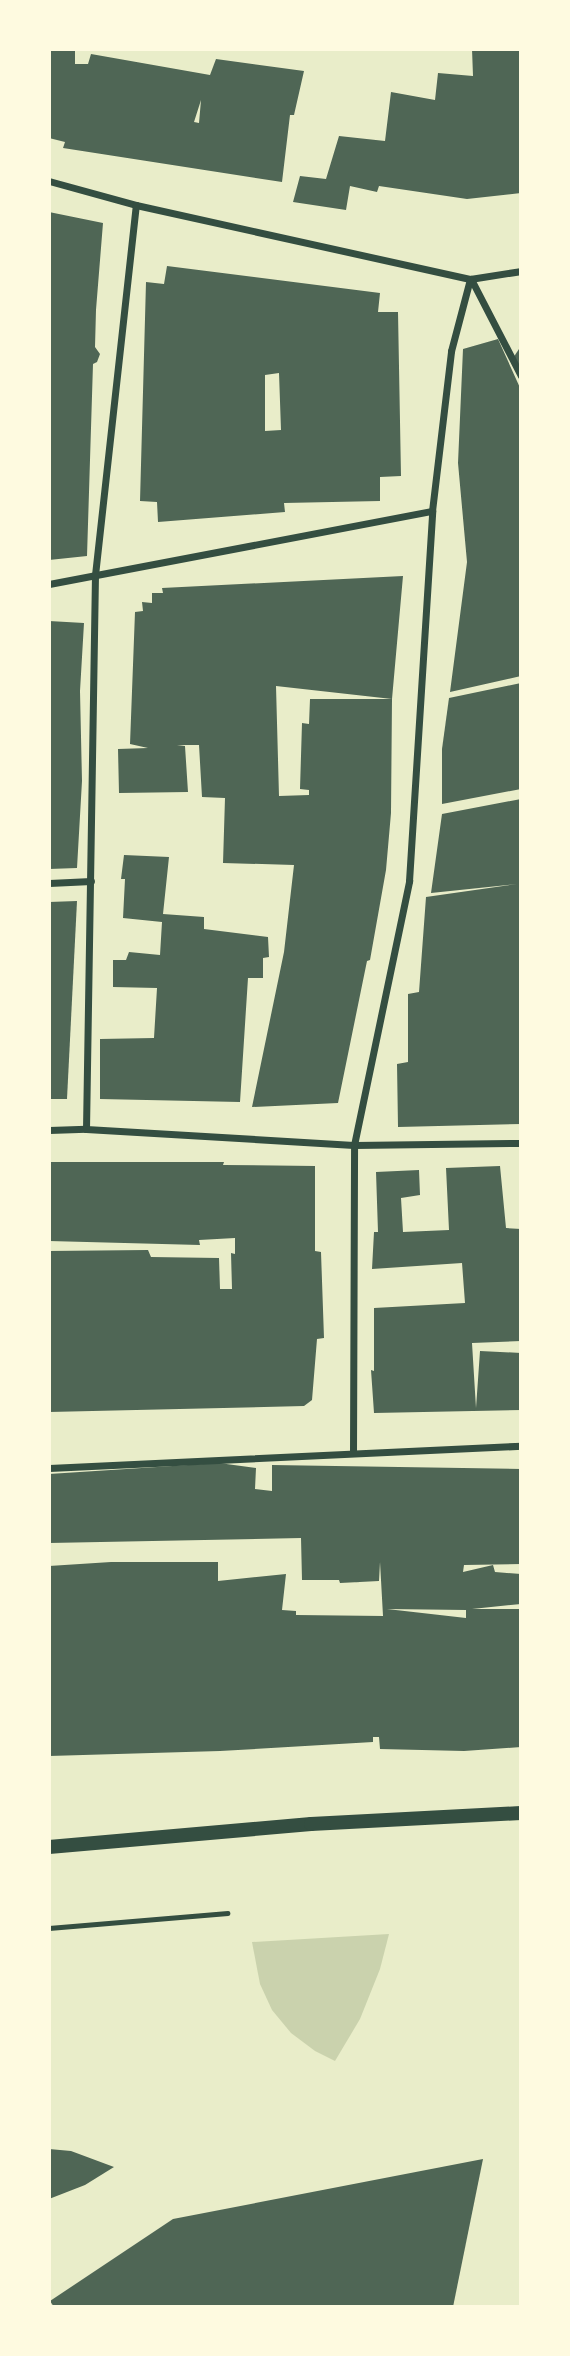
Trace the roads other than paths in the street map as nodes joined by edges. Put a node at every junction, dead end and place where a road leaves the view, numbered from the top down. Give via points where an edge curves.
1 (49, 181) edge
2 (136, 205) junction
3 (521, 271) edge
4 (470, 279) junction
5 (521, 376) edge
6 (432, 511) junction
7 (95, 575) junction
8 (49, 584) edge
9 (91, 881) junction
10 (49, 883) edge
11 (86, 1129) junction
12 (49, 1130) edge
13 (521, 1143) edge
14 (354, 1145) junction
15 (521, 1446) edge
16 (353, 1454) junction
17 (49, 1468) edge
18 (521, 1813) edge
19 (49, 1847) edge

1 - 2 street
2 - 4 street
2 - 7 street
3 - 4 street
4 - 5 street
4 - 6 street via 451,351
6 - 7 street
6 - 14 street via 409,881
7 - 8 street
7 - 9 street
9 - 10 street
9 - 11 street
11 - 12 street
11 - 14 street
13 - 14 street
14 - 16 street
15 - 16 street
16 - 17 street
18 - 19 main road via 312,1824

